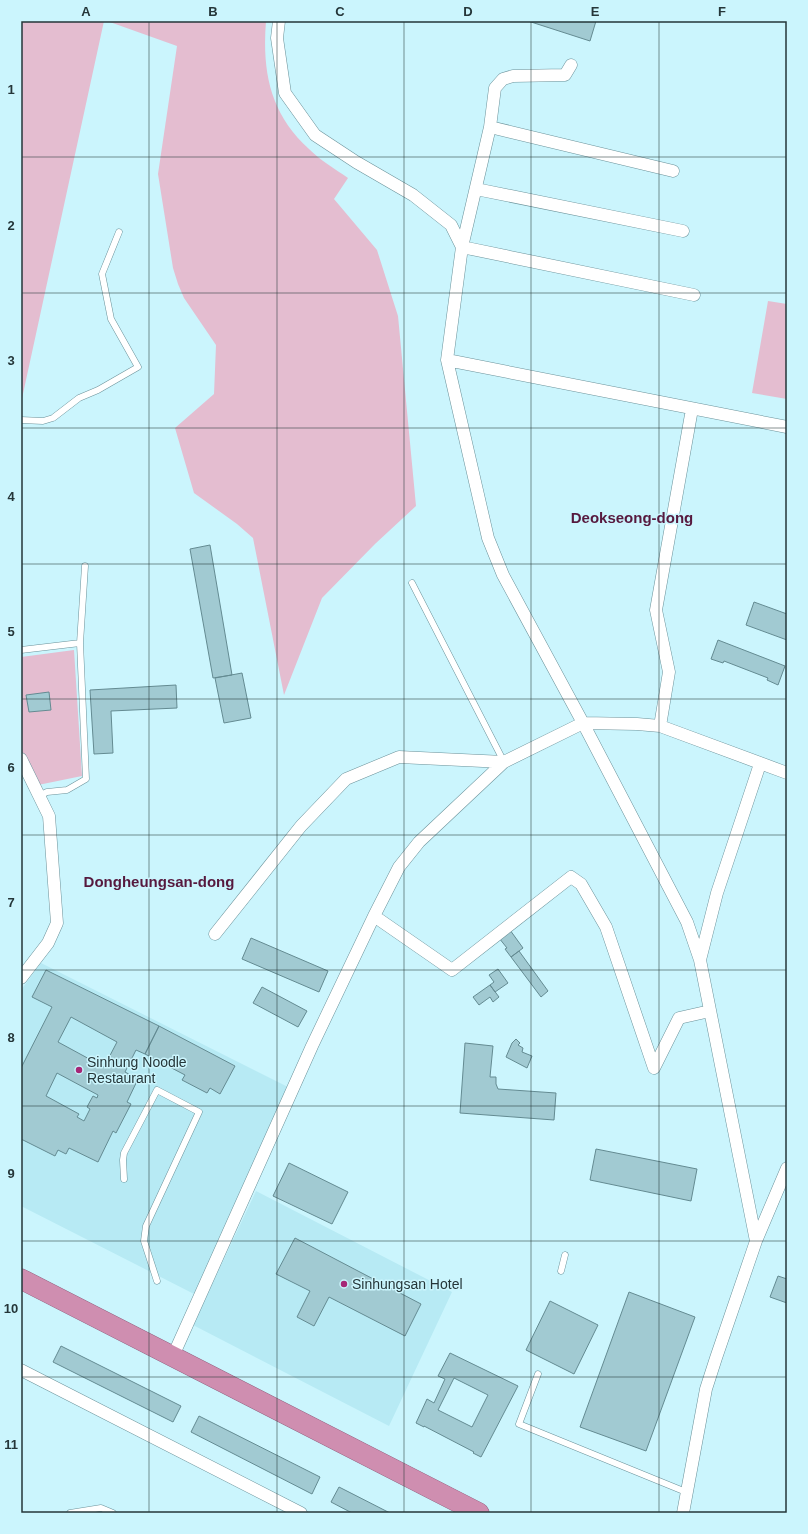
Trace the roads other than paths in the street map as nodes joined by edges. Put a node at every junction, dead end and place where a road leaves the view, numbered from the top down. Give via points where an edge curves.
1 (279, 21) edge
2 (571, 65) dead end
3 (490, 127) junction
4 (673, 171) dead end
5 (476, 189) junction
6 (683, 231) dead end
7 (120, 232) dead end
8 (462, 247) junction
9 (694, 295) dead end
10 (447, 360) junction
11 (692, 408) junction
12 (21, 420) edge
13 (787, 427) edge
14 (85, 566) dead end
15 (412, 583) dead end
16 (80, 643) junction
17 (21, 650) edge
18 (583, 723) junction
19 (660, 726) junction
20 (21, 759) edge
21 (504, 762) junction
22 (760, 764) junction
23 (787, 773) edge
24 (39, 796) junction
25 (374, 916) junction
26 (215, 934) dead end
27 (700, 960) junction
28 (21, 978) edge
29 (710, 1011) junction
30 (787, 1168) edge
31 (124, 1179) dead end
32 (756, 1241) junction
33 (565, 1255) dead end
34 (561, 1271) dead end
35 (21, 1280) edge
36 (157, 1280) dead end
37 (173, 1356) junction
38 (21, 1370) edge
39 (538, 1374) dead end
40 (686, 1492) junction
41 (70, 1513) edge
42 (113, 1513) edge
43 (301, 1513) edge
44 (479, 1513) edge
45 (683, 1513) edge

1 - 8 street via 277,38 285,93 316,135 413,195 451,225
2 - 3 street via 565,75 513,76 503,80 495,88
3 - 4 street
3 - 5 street
5 - 6 street
5 - 8 street
7 - 12 lane via 102,274 111,319 138,367 79,398 53,418 42,421
8 - 9 street
8 - 10 street
10 - 11 street
10 - 18 street via 494,556
11 - 13 street
11 - 19 street via 656,610 669,672
14 - 16 lane
15 - 21 lane
16 - 17 lane
16 - 24 lane via 86,779 67,790 47,792
18 - 19 street
18 - 21 street
18 - 27 street via 687,922
19 - 22 street
20 - 24 street
21 - 25 street via 408,854
21 - 26 street via 399,757 346,779 301,826
22 - 23 street
22 - 27 street via 717,893
24 - 28 street via 49,816 57,922 48,943
25 - 29 street via 452,970 572,877 581,884 606,927 654,1068 679,1018
25 - 37 street via 312,1046
27 - 29 street
29 - 32 street
30 - 32 street
31 - 36 lane via 124,1153 157,1090 199,1112 146,1226 144,1241
32 - 40 street via 706,1389
33 - 34 lane
35 - 37 highway
37 - 44 highway
38 - 43 street
39 - 40 lane via 519,1424
40 - 45 street
41 - 42 lane via 101,1508

